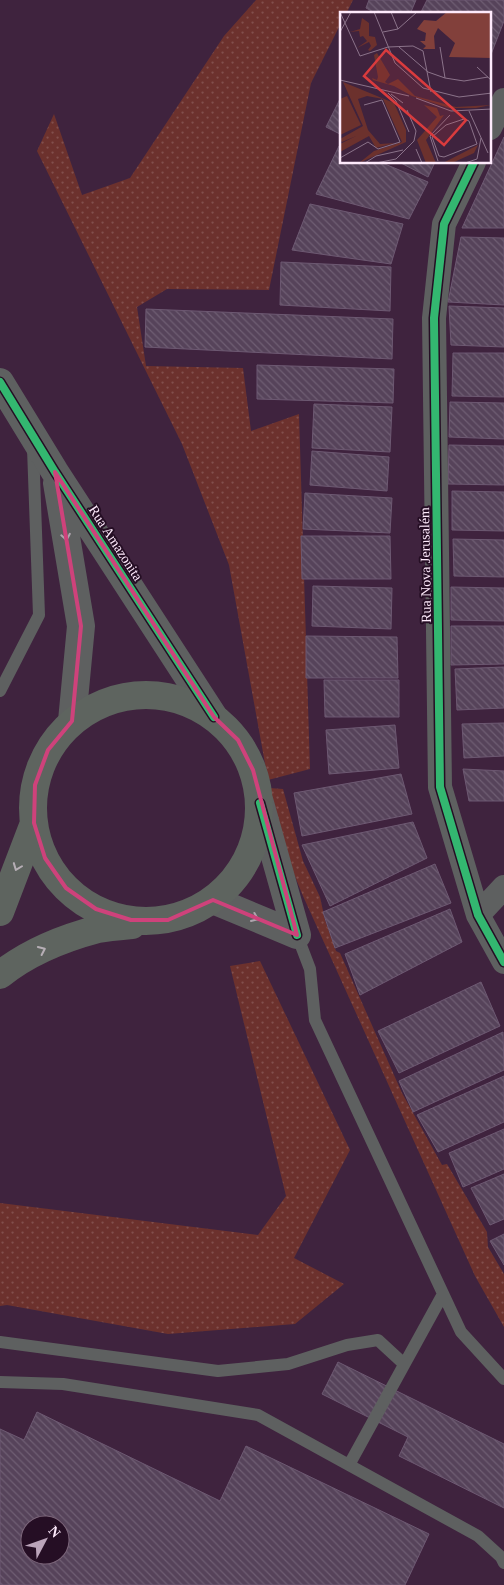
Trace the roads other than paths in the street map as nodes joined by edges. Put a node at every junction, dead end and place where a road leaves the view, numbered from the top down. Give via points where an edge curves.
1 (504, 100) edge
2 (492, 124) edge
3 (473, 164) edge
4 (0, 382) edge
5 (33, 436) junction
6 (55, 472) junction
7 (0, 691) edge
8 (214, 717) junction
9 (72, 721) junction
10 (260, 803) junction
11 (34, 823) junction
12 (504, 887) edge
13 (213, 900) junction
14 (0, 912) edge
15 (478, 915) junction
16 (168, 920) junction
17 (297, 935) junction
18 (504, 962) edge
19 (0, 975) edge
20 (444, 1294) junction
21 (0, 1342) edge
22 (404, 1364) junction
23 (504, 1379) edge
24 (0, 1382) edge
25 (349, 1465) junction
26 (504, 1563) edge

1 - 2 street
3 - 15 street, Rua Nova Jerusalém via 444,224 434,318 440,787
4 - 5 street, Rua Amazonita
5 - 6 street, Rua Amazonita
5 - 7 lane via 39,615
6 - 8 street, Rua Amazonita
6 -> 9 street, Rua Amazonita via 81,626
8 - 9 main road, Rua Amazonita via 180,699 142,694 105,702
8 - 10 main road, Rua Amazonita via 238,740 254,770
9 - 11 main road, Rua Amazonita via 48,750 34,785
10 - 13 main road, Rua Amazonita via 256,840 239,874
10 - 17 street, Rua Amazonita
11 -> 14 main road, Rua Amazonita
11 - 16 main road, Rua Amazonita via 45,858 66,888 105,912 131,920
12 - 15 street
13 - 16 main road, Rua Amazonita
13 -> 17 street
15 - 18 street, Rua Nova Jerusalém
19 -> 16 main road, Rua Amazonita via 15,963 64,940 99,929
17 - 20 lane via 310,969 316,1020
20 - 22 lane
20 - 23 lane via 461,1332
21 - 22 lane via 218,1371 288,1364 347,1345 378,1340
22 - 25 lane
24 - 25 lane via 63,1384 258,1415
25 - 26 lane via 478,1536

